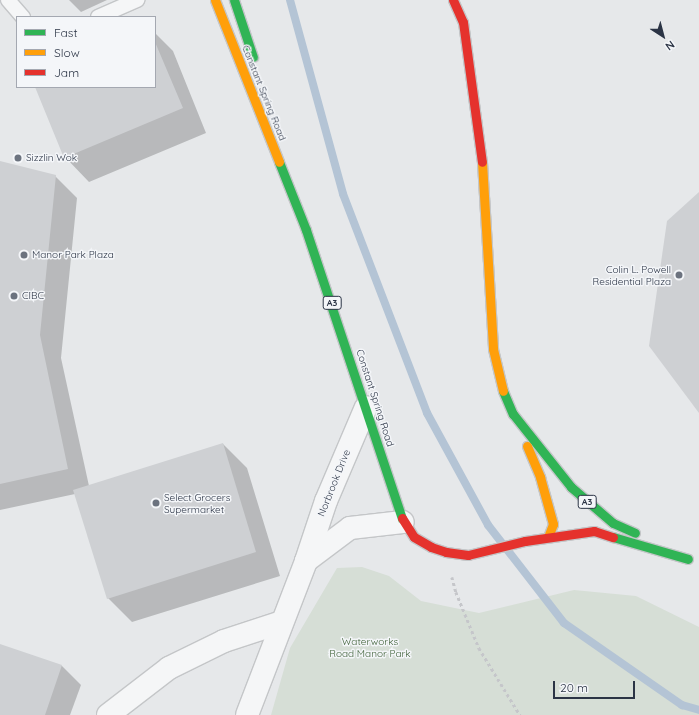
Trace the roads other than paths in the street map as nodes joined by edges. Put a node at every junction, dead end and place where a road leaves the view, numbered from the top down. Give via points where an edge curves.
1 (8, 0) edge
2 (137, 0) edge
3 (216, 0) edge
4 (234, 0) edge
5 (453, 0) edge
6 (22, 16) edge
7 (100, 16) edge
8 (256, 65) dead end
9 (288, 157) dead end
10 (306, 230) junction
11 (366, 407) junction
12 (513, 414) junction
13 (403, 522) junction
14 (548, 537) junction
15 (688, 559) junction
16 (306, 561) junction
17 (699, 564) edge
18 (282, 622) junction
19 (108, 715) edge
20 (247, 715) edge

1 - 6 lane
2 - 7 lane
3 - 10 main road, Constant Spring Road / A3
4 - 8 main road
5 - 12 main road, Constant Spring Road / A3 via 463,22 481,146 493,350 504,394
9 - 10 main road
10 - 11 main road, Constant Spring Road / A3
11 - 13 main road, Constant Spring Road / A3
11 - 16 street, Norbrook Drive via 326,501
12 - 14 main road via 540,477 553,524
12 - 15 main road, Constant Spring Road / A3 via 571,487 592,507 613,523
13 - 14 main road, Constant Spring Road / A3 via 414,537 431,547 468,555
13 - 16 street via 350,528
14 - 15 main road, Constant Spring Road / A3 via 594,531
15 - 17 main road, Constant Spring Road / A3
16 - 18 street, Norbrook Drive
18 - 19 street via 224,641 169,668
18 - 20 street, Norbrook Drive

